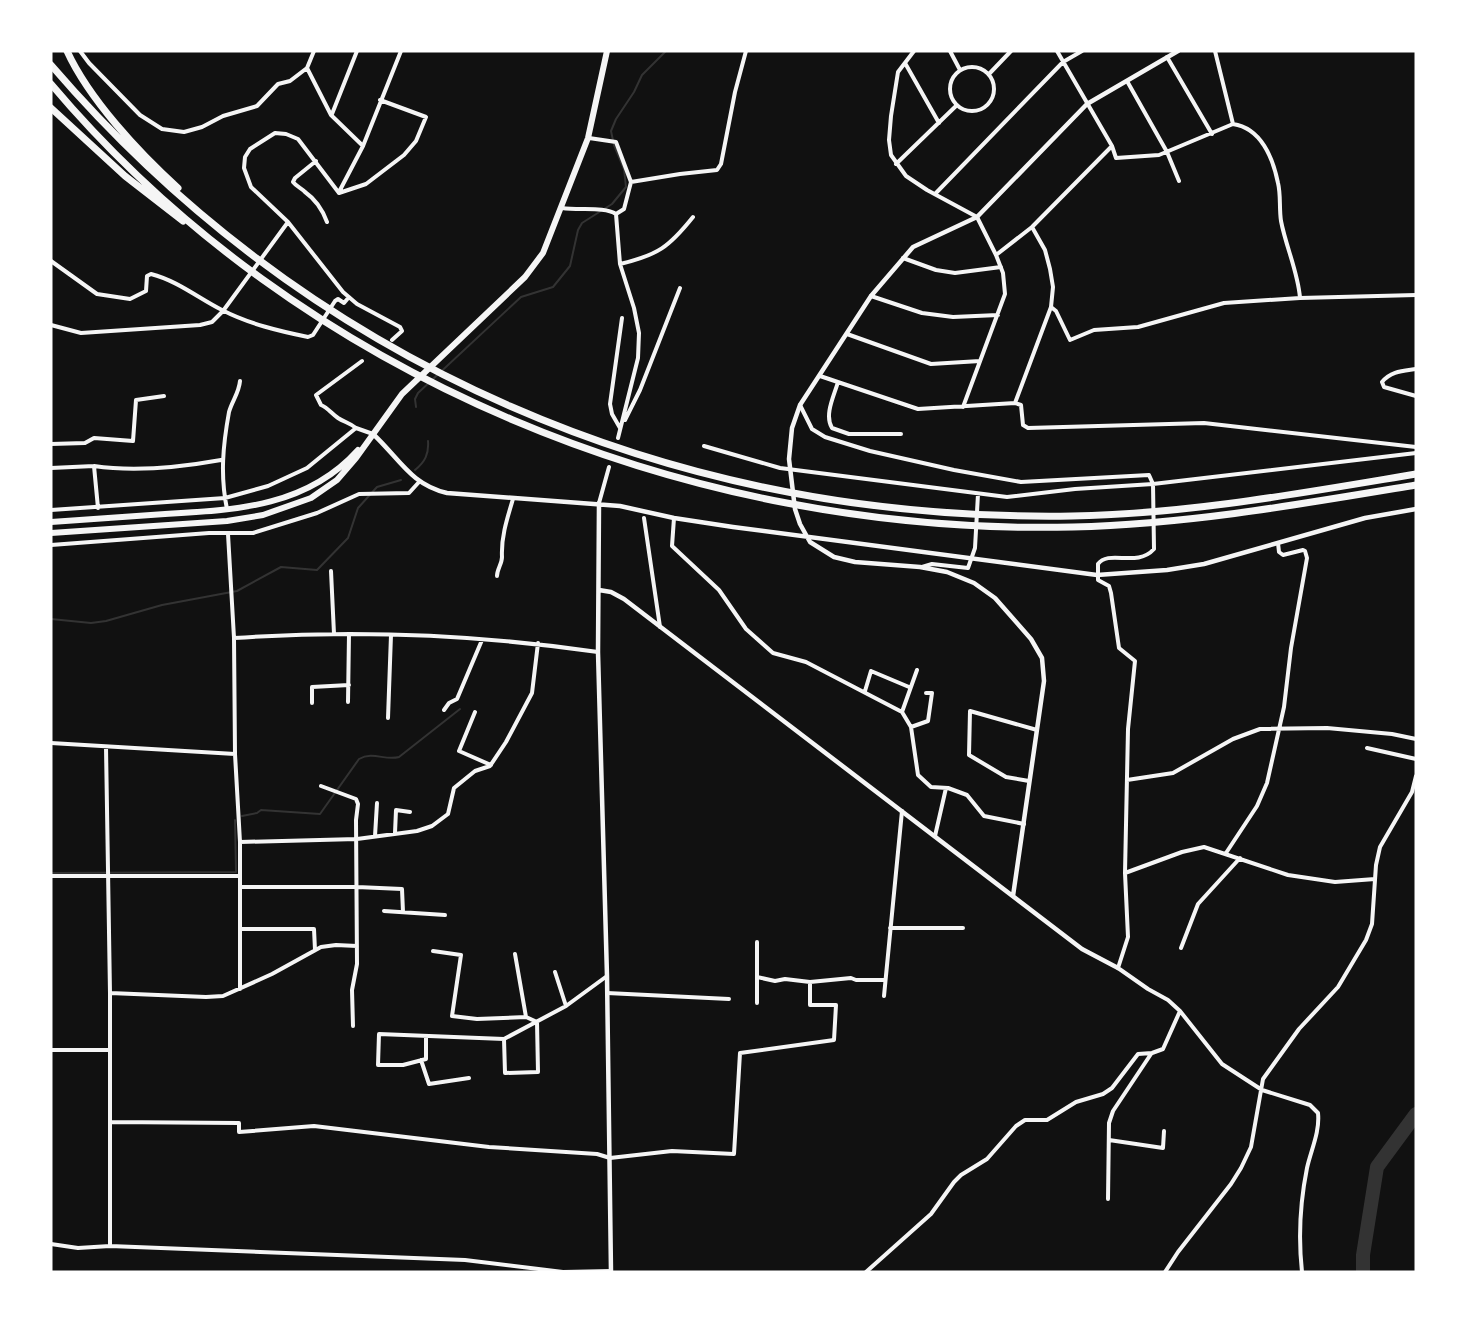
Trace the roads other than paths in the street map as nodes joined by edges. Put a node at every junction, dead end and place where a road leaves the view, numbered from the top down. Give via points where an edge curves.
1 (67, 51) edge
2 (80, 51) edge
3 (314, 51) edge
4 (357, 51) edge
5 (401, 51) edge
6 (607, 51) edge
7 (746, 51) edge
8 (914, 51) edge
9 (950, 51) edge
10 (1011, 51) edge
11 (1057, 51) edge
12 (1082, 51) edge
13 (1178, 51) edge
14 (1215, 51) edge
15 (1005, 53) edge
16 (1167, 57) junction
17 (1063, 62) junction
18 (905, 63) junction
19 (51, 65) edge
20 (307, 68) junction
21 (960, 70) junction
22 (989, 74) junction
23 (1127, 81) junction
24 (51, 84) edge
25 (380, 100) junction
26 (1087, 104) junction
27 (957, 105) junction
28 (51, 108) edge
29 (331, 115) junction
30 (939, 123) junction
31 (1233, 124) junction
32 (1212, 134) junction
33 (588, 138) junction
34 (363, 146) junction
35 (1112, 146) junction
36 (1167, 152) junction
37 (316, 161) junction
38 (896, 164) junction
39 (1179, 181) dead end
40 (631, 182) junction
41 (339, 193) junction
42 (935, 194) junction
43 (562, 208) junction
44 (616, 214) junction
45 (693, 217) dead end
46 (977, 217) junction
47 (288, 222) junction
48 (327, 222) dead end
49 (1032, 227) junction
50 (996, 255) junction
51 (231, 256) junction
52 (903, 258) junction
53 (51, 261) edge
54 (620, 264) junction
55 (1001, 267) junction
56 (276, 274) junction
57 (680, 288) dead end
58 (1416, 295) edge
59 (871, 296) junction
60 (349, 297) junction
61 (1300, 298) junction
62 (1051, 307) junction
63 (223, 311) junction
64 (998, 315) junction
65 (622, 318) dead end
66 (51, 325) edge
67 (847, 334) junction
68 (392, 340) dead end
69 (362, 361) dead end
70 (980, 361) junction
71 (1416, 369) edge
72 (820, 376) junction
73 (240, 381) dead end
74 (838, 382) junction
75 (164, 396) dead end
76 (1416, 396) edge
77 (1015, 403) junction
78 (800, 405) junction
79 (963, 407) junction
80 (356, 428) junction
81 (620, 429) junction
82 (373, 434) junction
83 (901, 435) dead end
84 (618, 438) dead end
85 (51, 444) edge
86 (704, 446) dead end
87 (1416, 447) edge
88 (1416, 453) edge
89 (222, 460) junction
90 (94, 466) junction
91 (609, 467) dead end
92 (51, 468) edge
93 (1416, 474) edge
94 (419, 482) junction
95 (1153, 484) junction
96 (1416, 485) edge
97 (978, 494) junction
98 (225, 498) junction
99 (513, 499) junction
100 (599, 503) junction
101 (98, 508) junction
102 (1416, 509) edge
103 (51, 510) edge
104 (227, 510) junction
105 (644, 518) dead end
106 (674, 518) junction
107 (51, 522) edge
108 (51, 533) edge
109 (228, 534) junction
110 (1278, 543) junction
111 (51, 545) edge
112 (972, 560) junction
113 (920, 567) junction
114 (331, 571) dead end
115 (1097, 575) junction
116 (497, 576) dead end
117 (599, 590) junction
118 (660, 627) junction
119 (334, 634) junction
120 (349, 634) junction
121 (391, 636) junction
122 (234, 638) junction
123 (482, 640) junction
124 (537, 643) junction
125 (598, 652) junction
126 (917, 670) dead end
127 (349, 685) junction
128 (909, 687) junction
129 (865, 691) junction
130 (926, 693) dead end
131 (348, 702) dead end
132 (312, 703) dead end
133 (444, 710) dead end
134 (475, 712) dead end
135 (902, 712) junction
136 (387, 718) dead end
137 (911, 727) junction
138 (1280, 729) junction
139 (1037, 730) junction
140 (1416, 739) edge
141 (51, 743) edge
142 (106, 747) junction
143 (1367, 748) dead end
144 (235, 754) junction
145 (1416, 759) edge
146 (491, 765) junction
147 (1416, 776) edge
148 (1127, 780) junction
149 (1029, 781) junction
150 (321, 786) dead end
151 (946, 788) junction
152 (377, 803) dead end
153 (902, 810) junction
154 (410, 812) dead end
155 (1023, 824) junction
156 (395, 833) junction
157 (375, 836) junction
158 (935, 836) junction
159 (357, 840) junction
160 (240, 842) junction
161 (1226, 853) junction
162 (1240, 858) junction
163 (1125, 873) junction
164 (51, 876) edge
165 (109, 876) junction
166 (240, 876) junction
167 (1375, 879) junction
168 (240, 887) junction
169 (357, 887) junction
170 (1013, 896) junction
171 (384, 911) dead end
172 (403, 912) junction
173 (446, 915) dead end
174 (890, 927) junction
175 (963, 927) dead end
176 (240, 929) junction
177 (757, 942) dead end
178 (357, 946) junction
179 (1181, 948) dead end
180 (315, 950) junction
181 (433, 951) dead end
182 (515, 954) dead end
183 (1119, 968) junction
184 (555, 972) dead end
185 (607, 976) junction
186 (757, 977) junction
187 (884, 980) junction
188 (810, 982) junction
189 (240, 989) junction
190 (110, 993) junction
191 (607, 993) junction
192 (884, 996) dead end
193 (729, 999) dead end
194 (757, 1003) dead end
195 (566, 1006) junction
196 (1180, 1011) junction
197 (526, 1017) junction
198 (537, 1022) junction
199 (353, 1026) dead end
200 (426, 1036) junction
201 (504, 1039) junction
202 (51, 1050) edge
203 (110, 1050) junction
204 (1152, 1053) junction
205 (422, 1060) junction
206 (469, 1078) dead end
207 (1262, 1090) junction
208 (110, 1122) junction
209 (1164, 1131) dead end
210 (1109, 1140) junction
211 (610, 1158) junction
212 (1108, 1199) dead end
213 (51, 1244) edge
214 (110, 1246) junction
215 (611, 1271) edge
216 (866, 1272) edge
217 (1165, 1272) edge
218 (1302, 1272) edge

1 - 56 highway via 81,76 142,153
2 - 20 street via 140,115 162,129 184,132 257,106 278,84 290,81
3 - 20 street
4 - 29 street
5 - 25 street
6 - 33 highway
7 - 40 street via 717,170
8 - 18 street
9 - 21 street
10 - 15 street
11 - 17 street
12 - 17 street
13 - 16 street
14 - 31 street
15 - 22 street
16 - 23 street
16 - 32 street
17 - 26 street
17 - 42 street
18 - 30 street
18 - 38 street via 898,72 891,116 889,140
19 - 56 highway via 159,177
20 - 29 street
21 - 22 street via 979,68
21 - 27 street via 950,84
22 - 27 street via 993,91 986,105 971,110
23 - 26 street
23 - 36 street
24 - 51 highway via 124,163
25 - 34 street
25 - 41 street via 426,117 416,141 366,184
26 - 35 street
26 - 46 street
27 - 30 street
28 - 51 highway via 133,182
29 - 34 street
30 - 38 street
31 - 32 street
31 - 61 street via 1245,126 1259,137 1270,159
32 - 36 street
33 - 40 street via 613,142
33 - 43 highway
34 - 41 street
35 - 36 street via 1116,158 1148,158
35 - 49 street
36 - 39 street
37 - 41 street
37 - 47 street via 298,139 275,133 250,149 245,157 244,168 251,187
37 - 48 street via 293,182 311,196
38 - 42 street via 906,176
40 - 44 street via 624,209
42 - 46 street
43 - 44 street via 602,209
43 - 82 highway via 535,265 413,382
44 - 54 street
45 - 54 street via 661,250
46 - 50 street
46 - 52 street via 913,247
47 - 60 street
47 - 63 street
49 - 50 street
49 - 62 street via 1050,269
50 - 55 street
51 - 96 highway via 312,314 404,369 494,413 593,452 788,504 941,524 1071,527 1167,522
52 - 55 street via 955,273
52 - 59 street
53 - 63 street via 97,294 130,299 147,291 147,276 151,274 170,279
54 - 81 street via 639,333 638,358
55 - 64 street via 1005,294
56 - 93 highway via 361,330 499,402 595,440 691,470 786,491 930,511 1072,516 1260,500
57 - 81 street via 640,390
58 - 61 street
59 - 64 street via 922,313 953,317
59 - 67 street
60 - 63 street via 344,303 335,301 308,337
60 - 68 street via 400,327 402,331
61 - 62 street via 1224,303 1138,327 1094,330 1070,340
62 - 77 street
63 - 66 street via 212,322 200,325 81,333
64 - 70 street
65 - 81 street via 610,404
67 - 70 street via 932,364
67 - 72 street
69 - 80 street via 316,395 321,405
70 - 79 street
71 - 76 street via 1396,371 1382,382 1384,387
72 - 74 street
72 - 78 street
73 - 89 street via 230,409
74 - 79 street via 918,409
74 - 83 street via 828,423 832,428 849,435
75 - 85 street via 136,400 133,441 94,438 85,443
77 - 79 street
77 - 87 street via 1021,405 1023,425 1028,428 1204,423
78 - 95 street via 812,429 825,437 954,471 1021,482 1149,475
78 - 113 street via 792,428 789,459 795,509 810,542 834,557 885,566
80 - 82 street
80 - 98 street via 307,468 268,486
81 - 84 street
82 - 94 street
82 - 104 highway via 346,462 312,485 276,500
82 - 108 highway via 337,480 311,498 279,511 228,521
86 - 97 street via 780,468
88 - 95 street
89 - 90 street via 190,466
89 - 98 street
90 - 92 street
90 - 101 street
91 - 100 street
94 - 99 street via 447,493
94 - 109 street via 409,493 359,494 265,531
95 - 97 street via 1007,497
95 - 115 street via 1154,549 1143,557 1101,559
97 - 112 street
98 - 101 street
98 - 104 street
99 - 100 street
99 - 116 street via 502,535
100 - 106 street
100 - 117 street
101 - 103 street
102 - 110 street via 1365,518
104 - 107 highway
105 - 118 street
106 - 112 street
106 - 129 street via 672,546 719,590 746,629 773,653 806,662
109 - 111 street
109 - 122 street
110 - 115 street via 1204,564
110 - 138 street via 1283,555 1303,550 1307,558
112 - 113 street via 968,568 932,564
112 - 115 street
113 - 139 street via 974,583 995,598 1031,639 1044,670
114 - 119 street
115 - 148 street via 1098,580 1109,586 1119,648 1135,661
117 - 118 street via 624,599
117 - 125 street
118 - 153 street
119 - 120 street
119 - 122 street
120 - 121 street
120 - 127 street
121 - 123 street
121 - 136 street
122 - 144 street
123 - 124 street
123 - 133 street via 457,699
124 - 125 street
124 - 146 street via 532,693
125 - 185 street
126 - 128 street
127 - 131 street
127 - 132 street via 312,687
128 - 129 street via 871,671
128 - 135 street
129 - 135 street
130 - 137 street via 932,693 928,721
134 - 146 street via 459,751
135 - 137 street
137 - 151 street via 918,775 931,787
138 - 140 street via 1327,728
138 - 148 street via 1260,729 1233,740 1173,773
138 - 161 street via 1257,806
139 - 149 street
139 - 149 street via 970,711 969,756 1006,777
141 - 142 street
142 - 144 street
142 - 165 street
143 - 145 street
144 - 160 street
146 - 156 street via 475,771 454,788 447,814 432,826
147 - 167 street via 1412,792 1380,847
148 - 163 street
149 - 155 street
150 - 159 street via 356,799
151 - 155 street via 967,795 984,816
151 - 158 street
152 - 157 street
153 - 158 street
153 - 174 street
154 - 156 street via 396,810
155 - 170 street
156 - 157 street
157 - 159 street
158 - 170 street
159 - 160 street
159 - 169 street
160 - 166 street
161 - 162 street
161 - 163 street via 1196,848
162 - 167 street via 1300,877 1335,882
162 - 179 street via 1198,904
163 - 183 street via 1128,937
164 - 165 street
165 - 166 street
165 - 190 street
166 - 168 street
167 - 207 street via 1372,924 1366,940 1338,987 1299,1029 1263,1079
168 - 169 street
168 - 176 street
169 - 172 street via 402,889
169 - 178 street
170 - 183 street via 1082,949
171 - 172 street
172 - 173 street
174 - 175 street
174 - 187 street
176 - 180 street via 314,929
176 - 189 street
177 - 186 street
178 - 180 street via 330,945
178 - 199 street
180 - 189 street
181 - 197 street via 461,955 452,1016
182 - 197 street
183 - 196 street
184 - 195 street
185 - 191 street
185 - 195 street
186 - 188 street
186 - 194 street
187 - 188 street
187 - 192 street
188 - 211 street via 810,1005 836,1005 834,1040 740,1053 734,1154 672,1151
189 - 190 street via 206,997
190 - 203 street
191 - 193 street
191 - 211 street
195 - 198 street
196 - 204 street via 1163,1049
196 - 207 street via 1222,1064
197 - 198 street
198 - 201 street
198 - 201 street via 538,1072 505,1073
200 - 201 street
200 - 205 street via 426,1059
200 - 205 street via 379,1034 378,1065
202 - 203 street
203 - 208 street
204 - 210 street via 1113,1111
204 - 216 street via 1138,1054 1103,1094 1076,1102 1047,1120 1025,1120 1016,1126 987,1159 954,1182 931,1214
205 - 206 street via 429,1084
207 - 217 street via 1251,1147 1241,1168
207 - 218 street via 1310,1105 1318,1113 1299,1218
208 - 211 street via 239,1122 239,1132 314,1126
208 - 214 street
209 - 210 street via 1163,1148
210 - 212 street
211 - 215 street
213 - 214 street via 78,1248
214 - 215 street via 465,1260 563,1272

